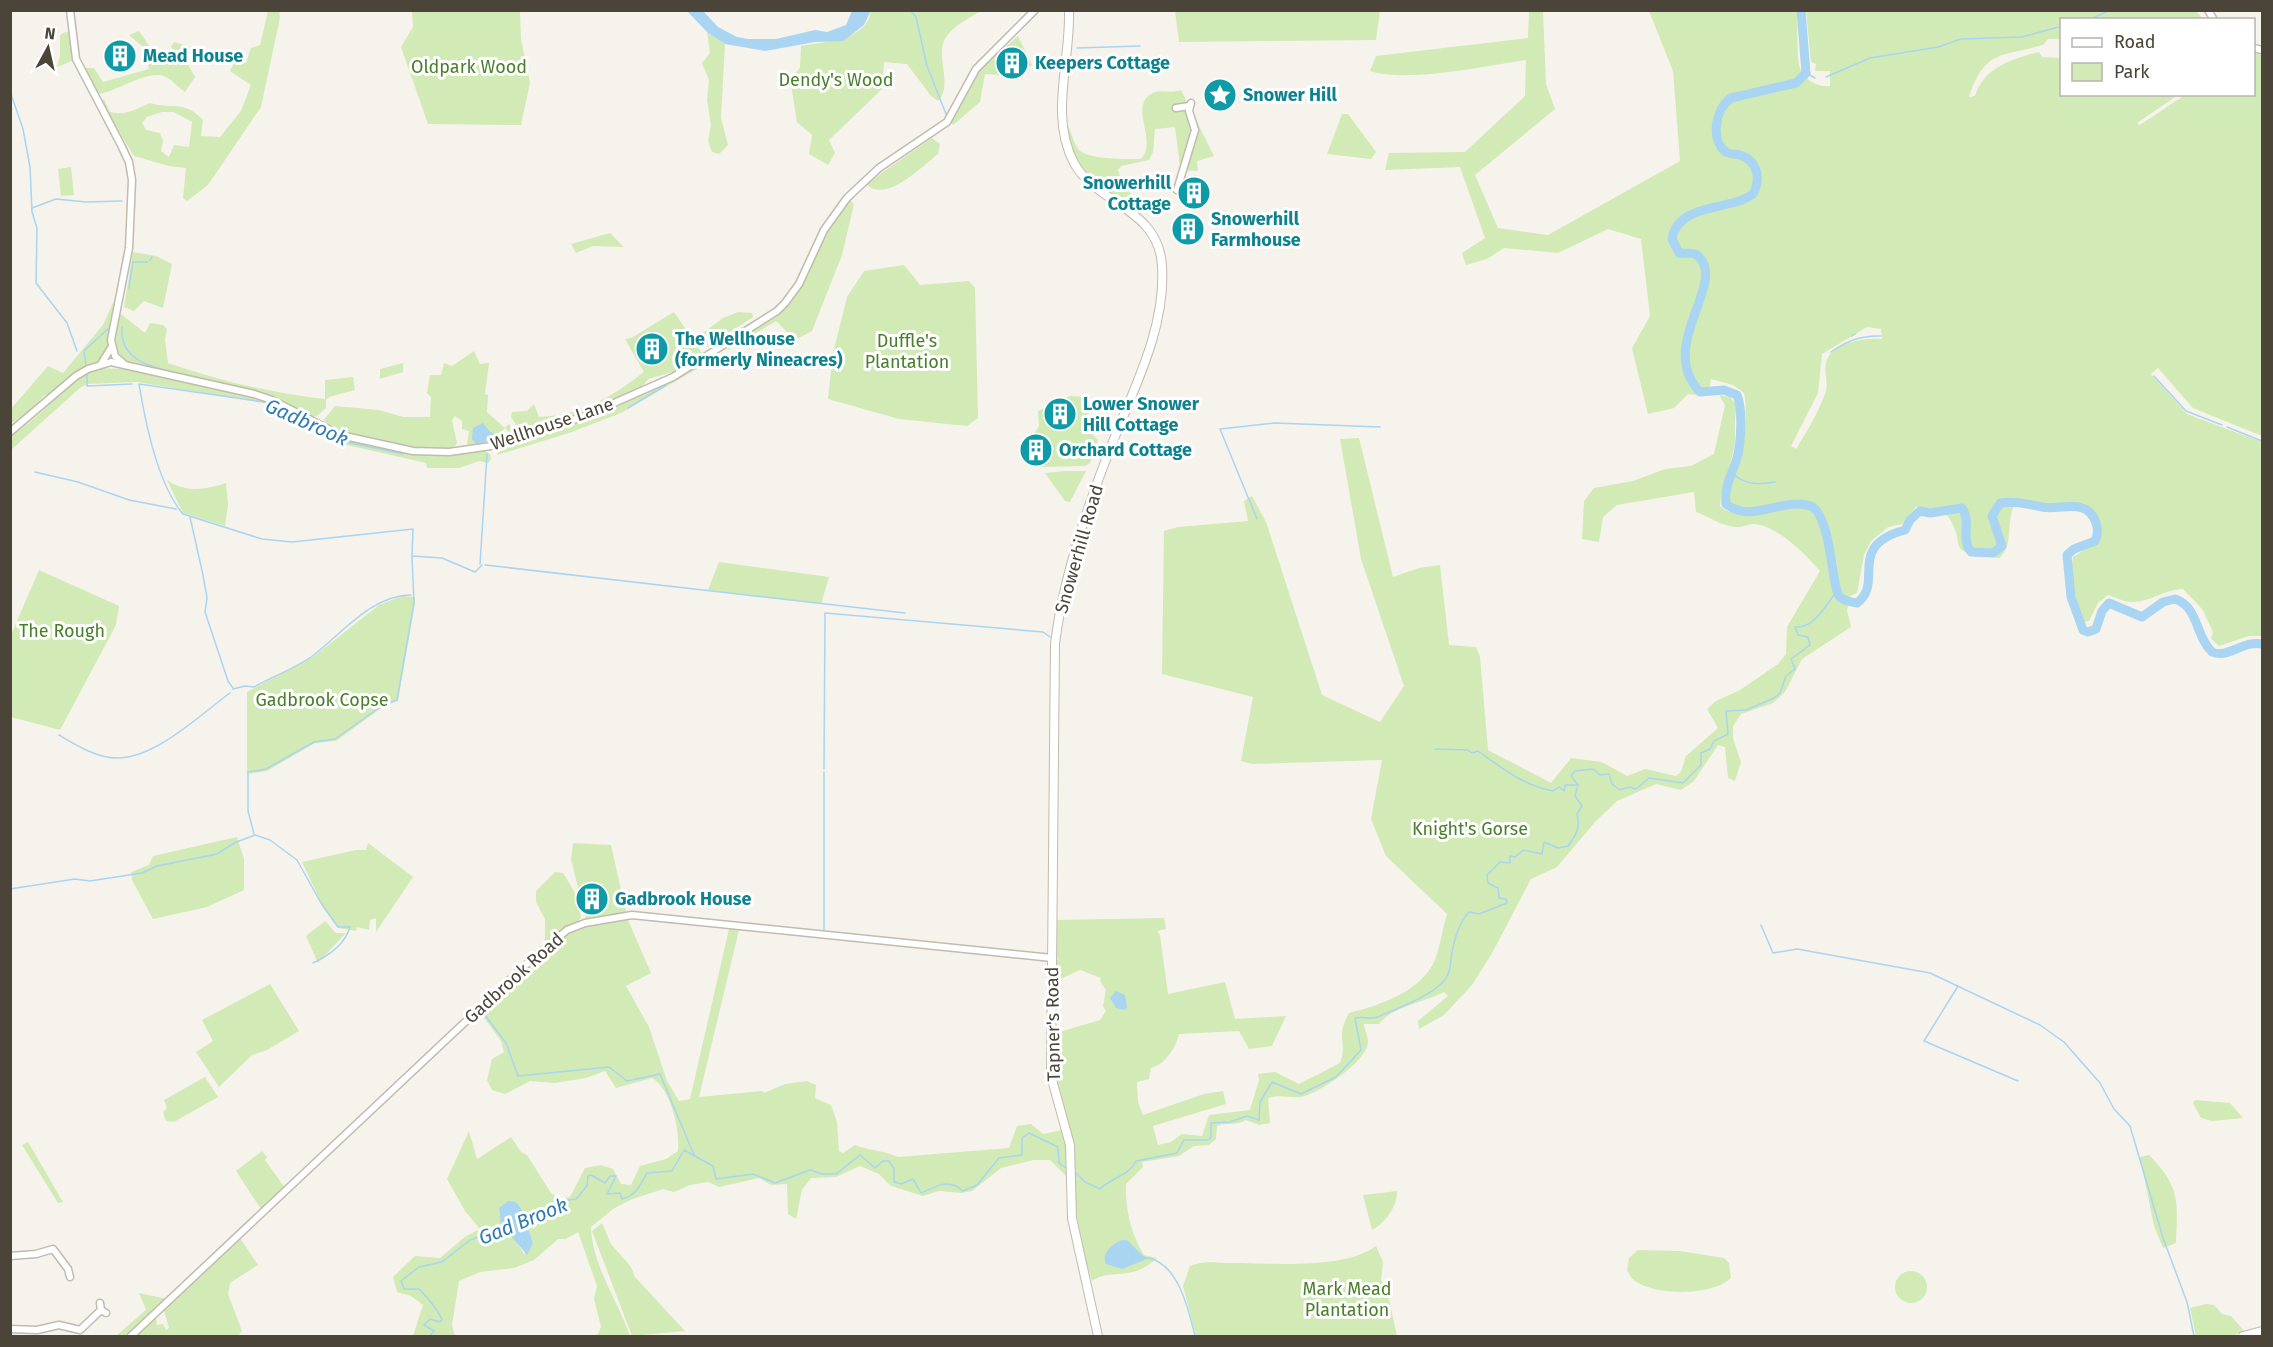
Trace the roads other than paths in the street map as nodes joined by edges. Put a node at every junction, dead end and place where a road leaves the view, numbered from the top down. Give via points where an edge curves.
1 (70, 10) edge
2 (1035, 10) edge
3 (1069, 10) edge
4 (1176, 108) dead end
5 (1177, 189) dead end
6 (111, 348) junction
7 (101, 364) junction
8 (124, 364) junction
9 (10, 432) edge
10 (1052, 958) junction
11 (10, 1256) edge
12 (69, 1277) dead end
13 (102, 1309) dead end
14 (10, 1329) edge
15 (2262, 1331) edge
16 (131, 1336) edge
17 (1098, 1336) edge
18 (2243, 1336) edge

1 - 6 street via 76,59 129,162 132,180 129,248
2 - 8 street, Wellhouse Lane via 976,69 947,122 879,168 847,198 824,230 795,291 777,311 673,377 580,418 516,434 491,446 449,452 413,451 340,435 254,394
3 - 10 street, Snowerhill Road via 1063,103 1069,152 1084,176 1133,212 1147,228 1160,252 1162,289 1146,359 1103,469 1058,622
4 - 5 street via 1190,105 1195,130
6 - 7 street
6 - 8 street
7 - 8 street, Wellhouse Lane
7 - 9 street, Wellhouse Lane via 76,376
10 - 16 street, Gadbrook Road via 649,916 617,917 567,930 514,975
10 - 17 street, Tapner's Road via 1051,1076 1070,1145 1070,1205
11 - 12 street via 53,1249 68,1269
13 - 14 street via 80,1330 59,1325 36,1330
15 - 18 street

